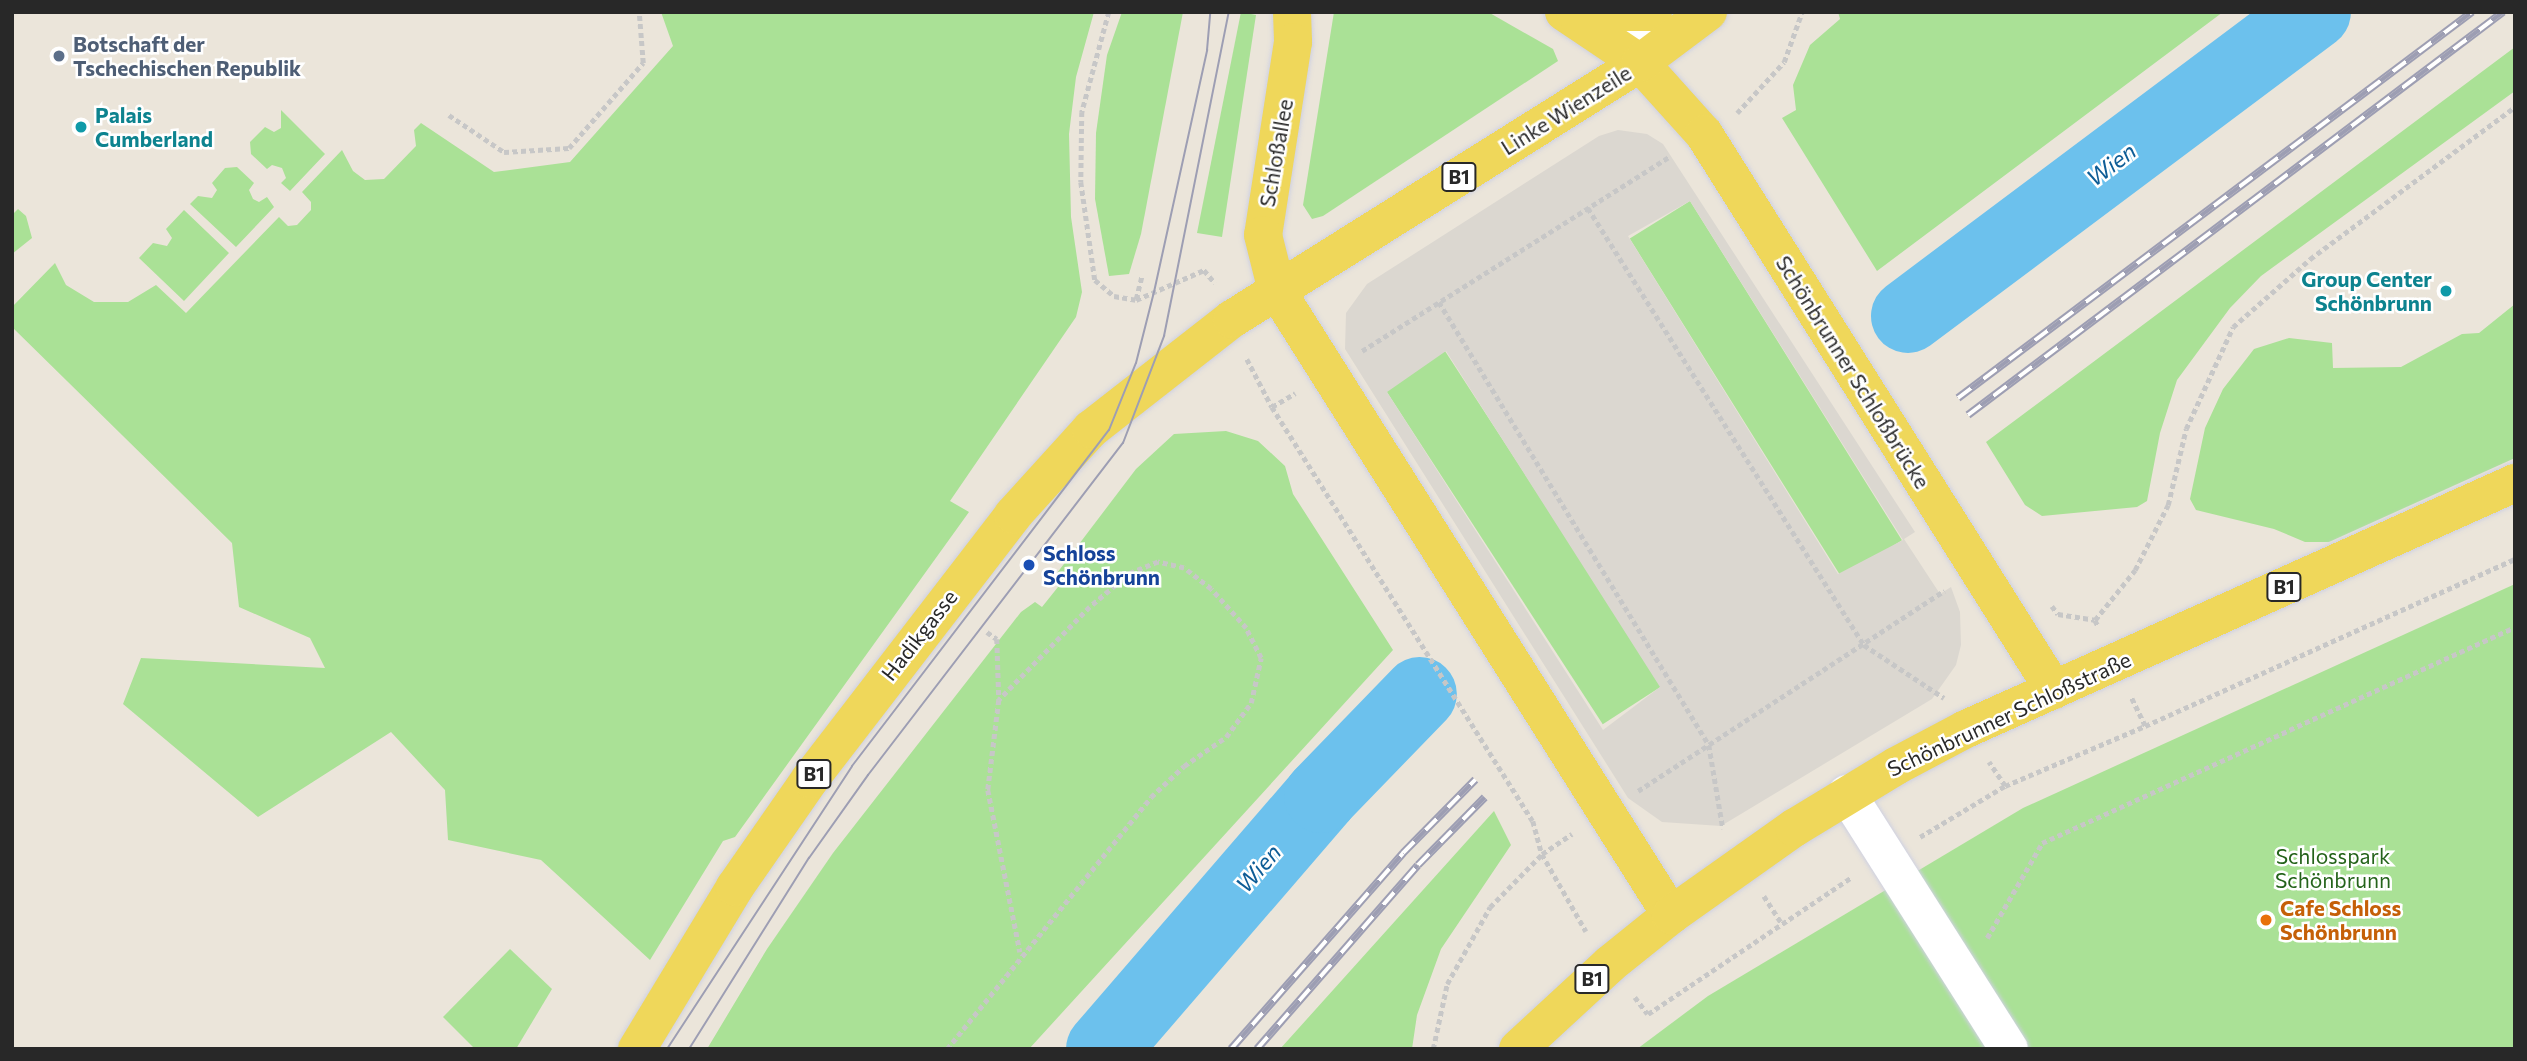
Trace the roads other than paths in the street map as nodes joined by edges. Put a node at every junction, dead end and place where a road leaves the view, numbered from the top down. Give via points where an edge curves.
1 (1292, 12) edge
2 (1564, 12) edge
3 (1575, 12) edge
4 (1708, 12) edge
5 (1643, 13) edge
6 (1640, 63) junction
7 (1277, 291) junction
8 (2515, 483) edge
9 (2054, 690) junction
10 (1847, 794) junction
11 (1671, 915) junction
12 (637, 1049) edge
13 (1518, 1049) edge
14 (2008, 1049) edge

1 - 7 main road, Schloßallee via 1292,55 1263,234
2 - 6 main road
3 - 5 main road
4 - 6 main road, Linke Wienzeile / B1
5 - 6 lane
6 - 7 main road, Linke Wienzeile / B1
6 - 9 main road, Schönbrunner Schloßbrücke via 1704,134
7 - 11 main road
7 - 12 main road, Hadikgasse / B1 via 1232,319 1100,421 1013,515 810,779 735,887
8 - 9 main road, Schönbrunner Schloßstraße / B1
9 - 10 main road, Schönbrunner Schloßstraße / B1 via 1966,729
10 - 11 main road, Schönbrunner Schloßstraße / B1
10 - 14 lane
11 - 13 main road, Schönbrunner Schloßstraße / B1 via 1609,964

